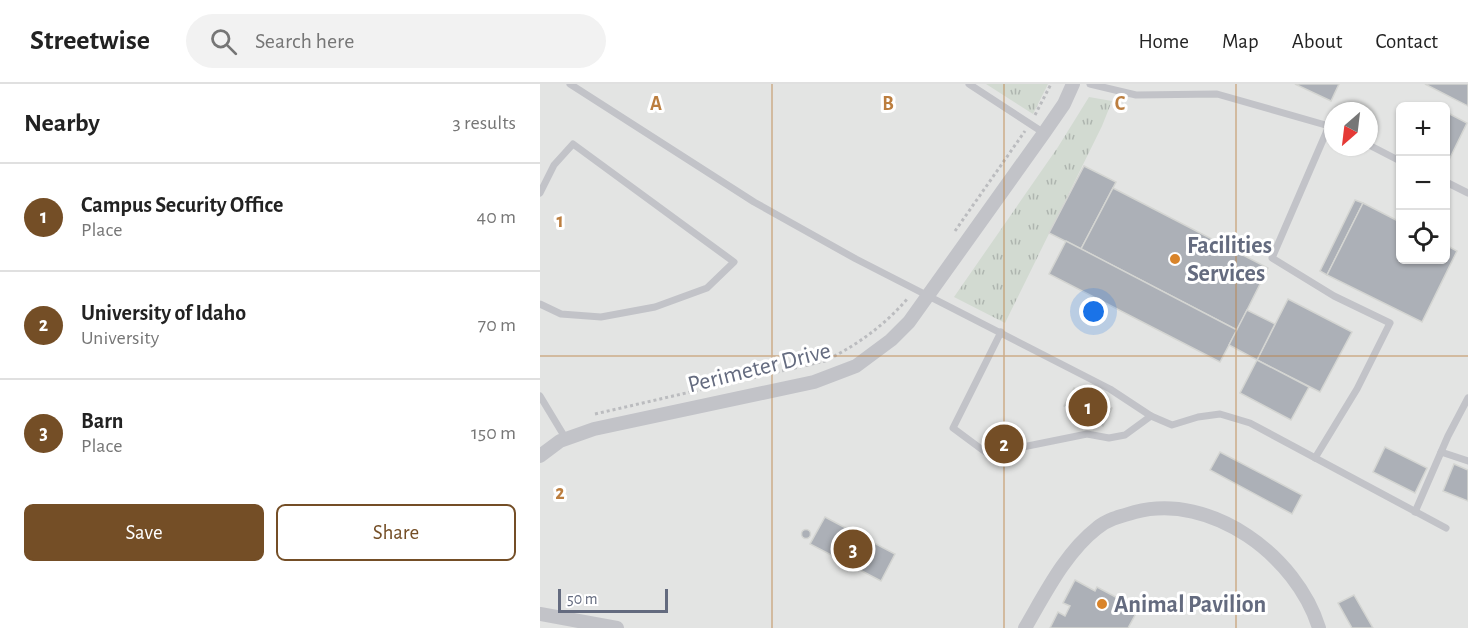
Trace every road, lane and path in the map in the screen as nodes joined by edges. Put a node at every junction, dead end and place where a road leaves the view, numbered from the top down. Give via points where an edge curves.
1 (570, 84) edge
2 (969, 84) edge
3 (1051, 84) edge
4 (1072, 84) edge
5 (1090, 84) edge
6 (1030, 124) junction
7 (1324, 125) edge
8 (1044, 133) junction
9 (1324, 143) edge
10 (1378, 149) edge
11 (1396, 158) edge
12 (1450, 184) edge
13 (1468, 192) edge
14 (540, 193) edge
15 (948, 240) dead end
16 (916, 287) junction
17 (930, 295) junction
18 (540, 304) edge
19 (1001, 332) junction
20 (540, 396) edge
21 (1467, 402) edge
22 (1151, 416) junction
23 (584, 417) dead end
24 (566, 439) junction
25 (1441, 452) junction
26 (540, 456) edge
27 (1315, 458) junction
28 (1468, 461) edge
29 (1415, 512) junction
30 (1446, 528) dead end
31 (540, 614) edge
32 (617, 628) edge
33 (1025, 628) edge
34 (1319, 628) edge

1 - 16 lane via 753,202
2 - 6 lane
3 - 6 path
4 - 8 street, Perimeter Drive
5 - 7 lane via 1136,95 1217,94
6 - 8 lane
6 - 15 path
8 - 17 street, Perimeter Drive
9 - 27 lane via 1272,258 1334,296 1390,323 1357,389
10 - 11 lane
12 - 13 lane
14 - 18 lane via 554,165 573,144 734,262 707,288 655,307 601,317 561,314
16 - 17 lane
16 - 23 path via 874,332 825,361
17 - 19 lane
17 - 24 street, Perimeter Drive via 891,340 856,366 814,382 594,429
19 - 22 lane via 1110,389
19 - 22 lane via 953,428 988,454 1087,434 1108,438 1125,435
20 - 24 lane
21 - 25 lane
22 - 27 lane via 1172,425 1220,414 1250,423
24 - 26 street, Perimeter Drive
25 - 28 lane
25 - 29 lane
27 - 29 lane
29 - 30 lane
31 - 32 street
33 - 34 street via 1050,585 1097,528 1115,517 1149,508 1185,509 1228,524 1252,538 1294,578

